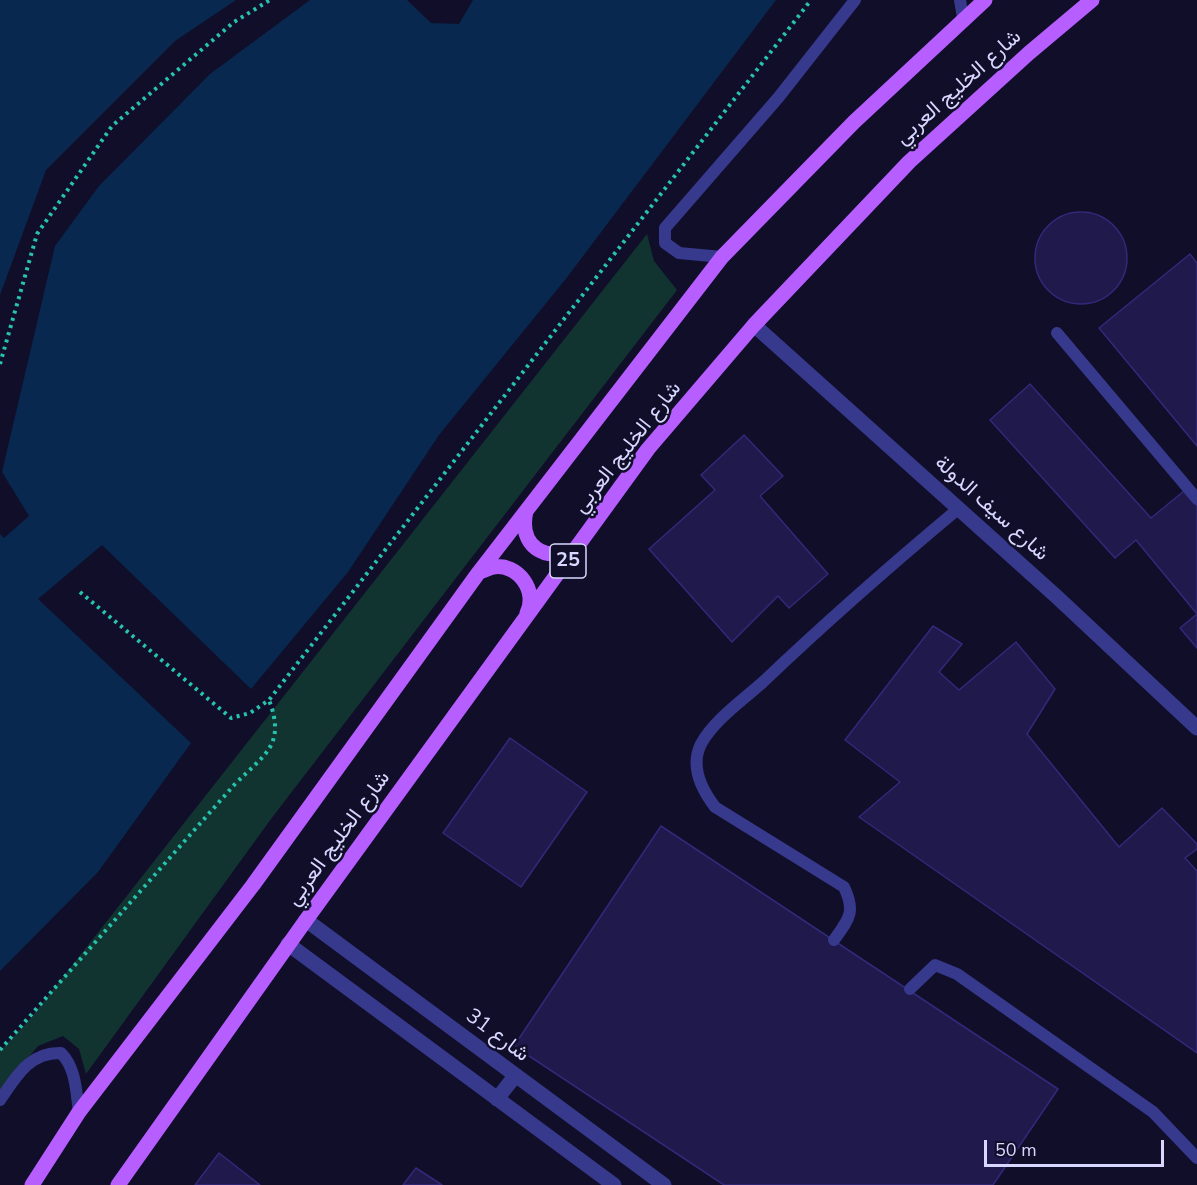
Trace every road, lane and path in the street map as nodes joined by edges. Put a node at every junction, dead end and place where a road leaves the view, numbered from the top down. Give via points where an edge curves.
1 (270, 0) edge
2 (811, 0) edge
3 (855, 0) edge
4 (960, 0) edge
5 (985, 0) edge
6 (1092, 0) edge
7 (963, 18) junction
8 (722, 257) junction
9 (754, 325) junction
10 (1057, 333) dead end
11 (0, 364) edge
12 (1197, 499) edge
13 (527, 508) junction
14 (958, 509) junction
15 (576, 550) junction
16 (479, 572) junction
17 (80, 592) dead end
18 (523, 621) junction
19 (269, 700) junction
20 (1197, 728) edge
21 (306, 920) junction
22 (834, 940) dead end
23 (288, 944) junction
24 (910, 989) dead end
25 (0, 1050) edge
26 (515, 1076) junction
27 (497, 1099) junction
28 (0, 1100) edge
29 (79, 1112) junction
30 (1197, 1158) edge
31 (32, 1185) edge
32 (118, 1185) edge
33 (614, 1185) edge
34 (664, 1185) edge

1 - 11 path via 234,22 112,126 37,234
2 - 19 path
3 - 8 lane via 778,98 665,228 665,243 679,253
4 - 7 lane
5 - 7 main road, شارع الخليج العربي
6 - 9 main road, شارع الخليج العربي / 25 via 909,162
7 - 8 main road, شارع الخليج العربي
8 - 13 main road, شارع الخليج العربي
9 - 14 street, شارع سيف الدولة
9 - 15 main road, شارع الخليج العربي / 25 via 648,449
10 - 12 lane
13 - 15 main road via 526,536 535,548 548,555 562,556
13 - 16 main road, شارع الخليج العربي
14 - 20 street, شارع سيف الدولة
14 - 22 lane via 839,610 701,744 697,763 701,789 715,807 844,887 852,903 849,919
15 - 18 main road, شارع الخليج العربي / 25
16 - 18 main road via 494,567 510,568 523,577 530,591 530,607
16 - 29 main road, شارع الخليج العربي via 253,885
17 - 19 path via 231,718 250,713
18 - 21 main road, شارع الخليج العربي / 25
19 - 25 path via 276,721 272,747
21 - 23 main road, شارع الخليج العربي / 25
21 - 26 street, شارع 31
23 - 27 street
23 - 32 main road, شارع الخليج العربي / 25
24 - 30 lane via 935,965 957,974 1153,1112
26 - 27 street
26 - 34 street, شارع 31
27 - 33 street
28 - 29 lane via 32,1059 61,1053 69,1061 75,1079
29 - 31 main road, شارع الخليج العربي

